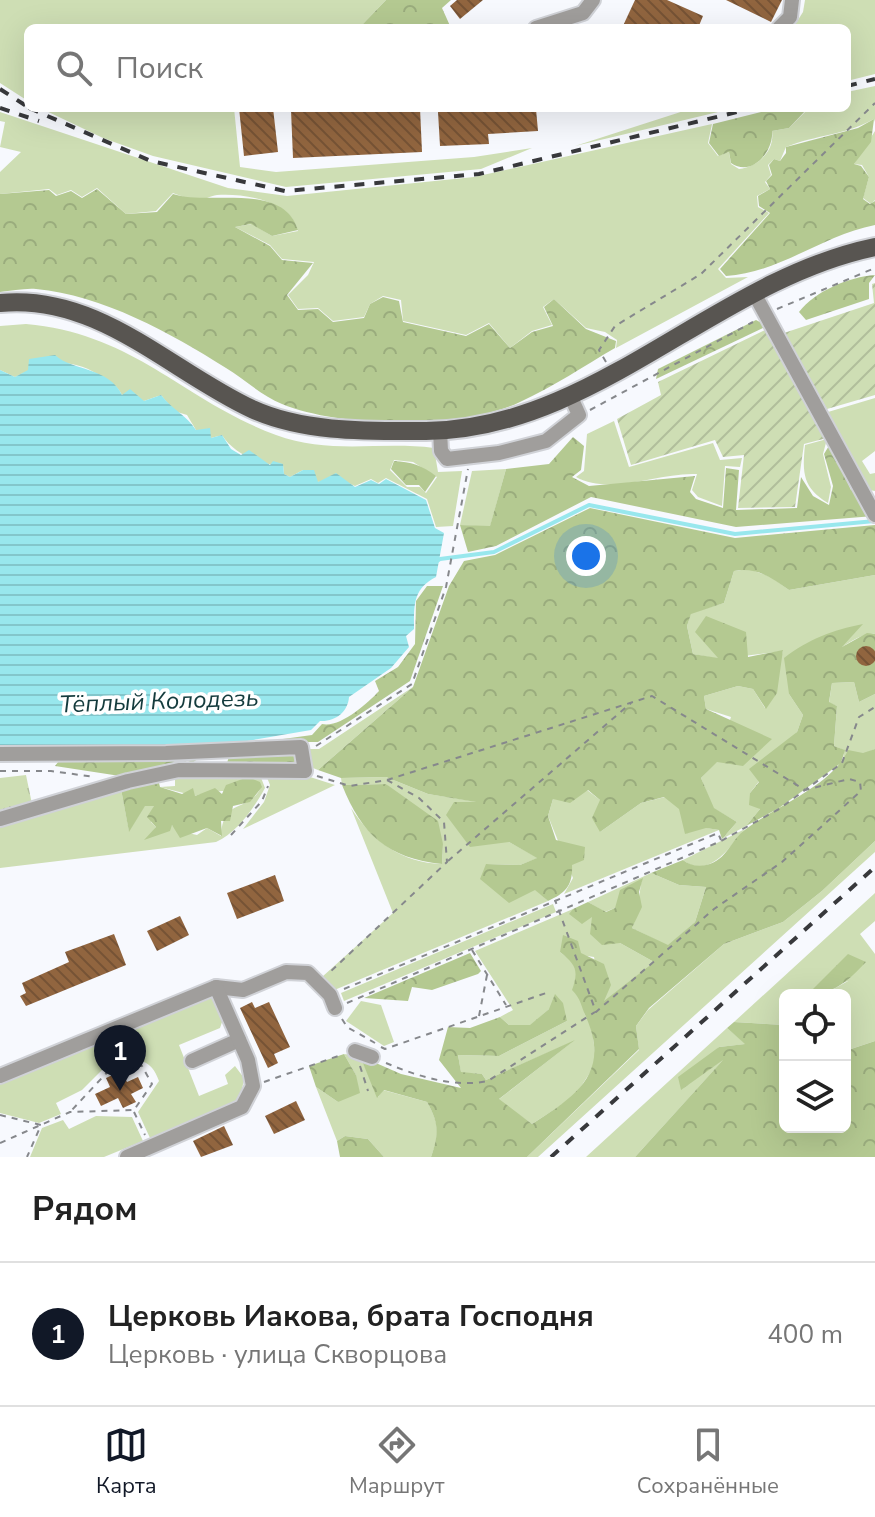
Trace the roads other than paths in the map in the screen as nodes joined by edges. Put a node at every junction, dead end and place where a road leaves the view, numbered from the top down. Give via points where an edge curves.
1 (593, 0) edge
2 (792, 0) edge
3 (549, 24) edge
4 (783, 24) edge
5 (875, 247) edge
6 (755, 295) junction
7 (0, 303) edge
8 (570, 395) junction
9 (440, 430) junction
10 (875, 515) edge
11 (0, 754) edge
12 (0, 819) edge
13 (216, 987) junction
14 (339, 1006) road end
15 (239, 1040) junction
16 (355, 1051) road end
17 (372, 1057) road end
18 (192, 1061) dead end
19 (0, 1076) edge
20 (127, 1157) edge

1 - 3 street via 583,13
2 - 4 street via 790,17
5 - 6 main road via 820,264
6 - 8 main road
6 - 10 street
7 - 9 main road via 89,316 253,409 295,423
8 - 9 main road via 506,421
8 - 9 street via 579,415 546,441 447,459
11 - 12 street via 301,747 305,771 179,770
13 - 14 street via 243,990 286,972 308,973
13 - 15 street
13 - 19 street
15 - 18 street
15 - 20 street via 253,1086 242,1107
16 - 17 street

